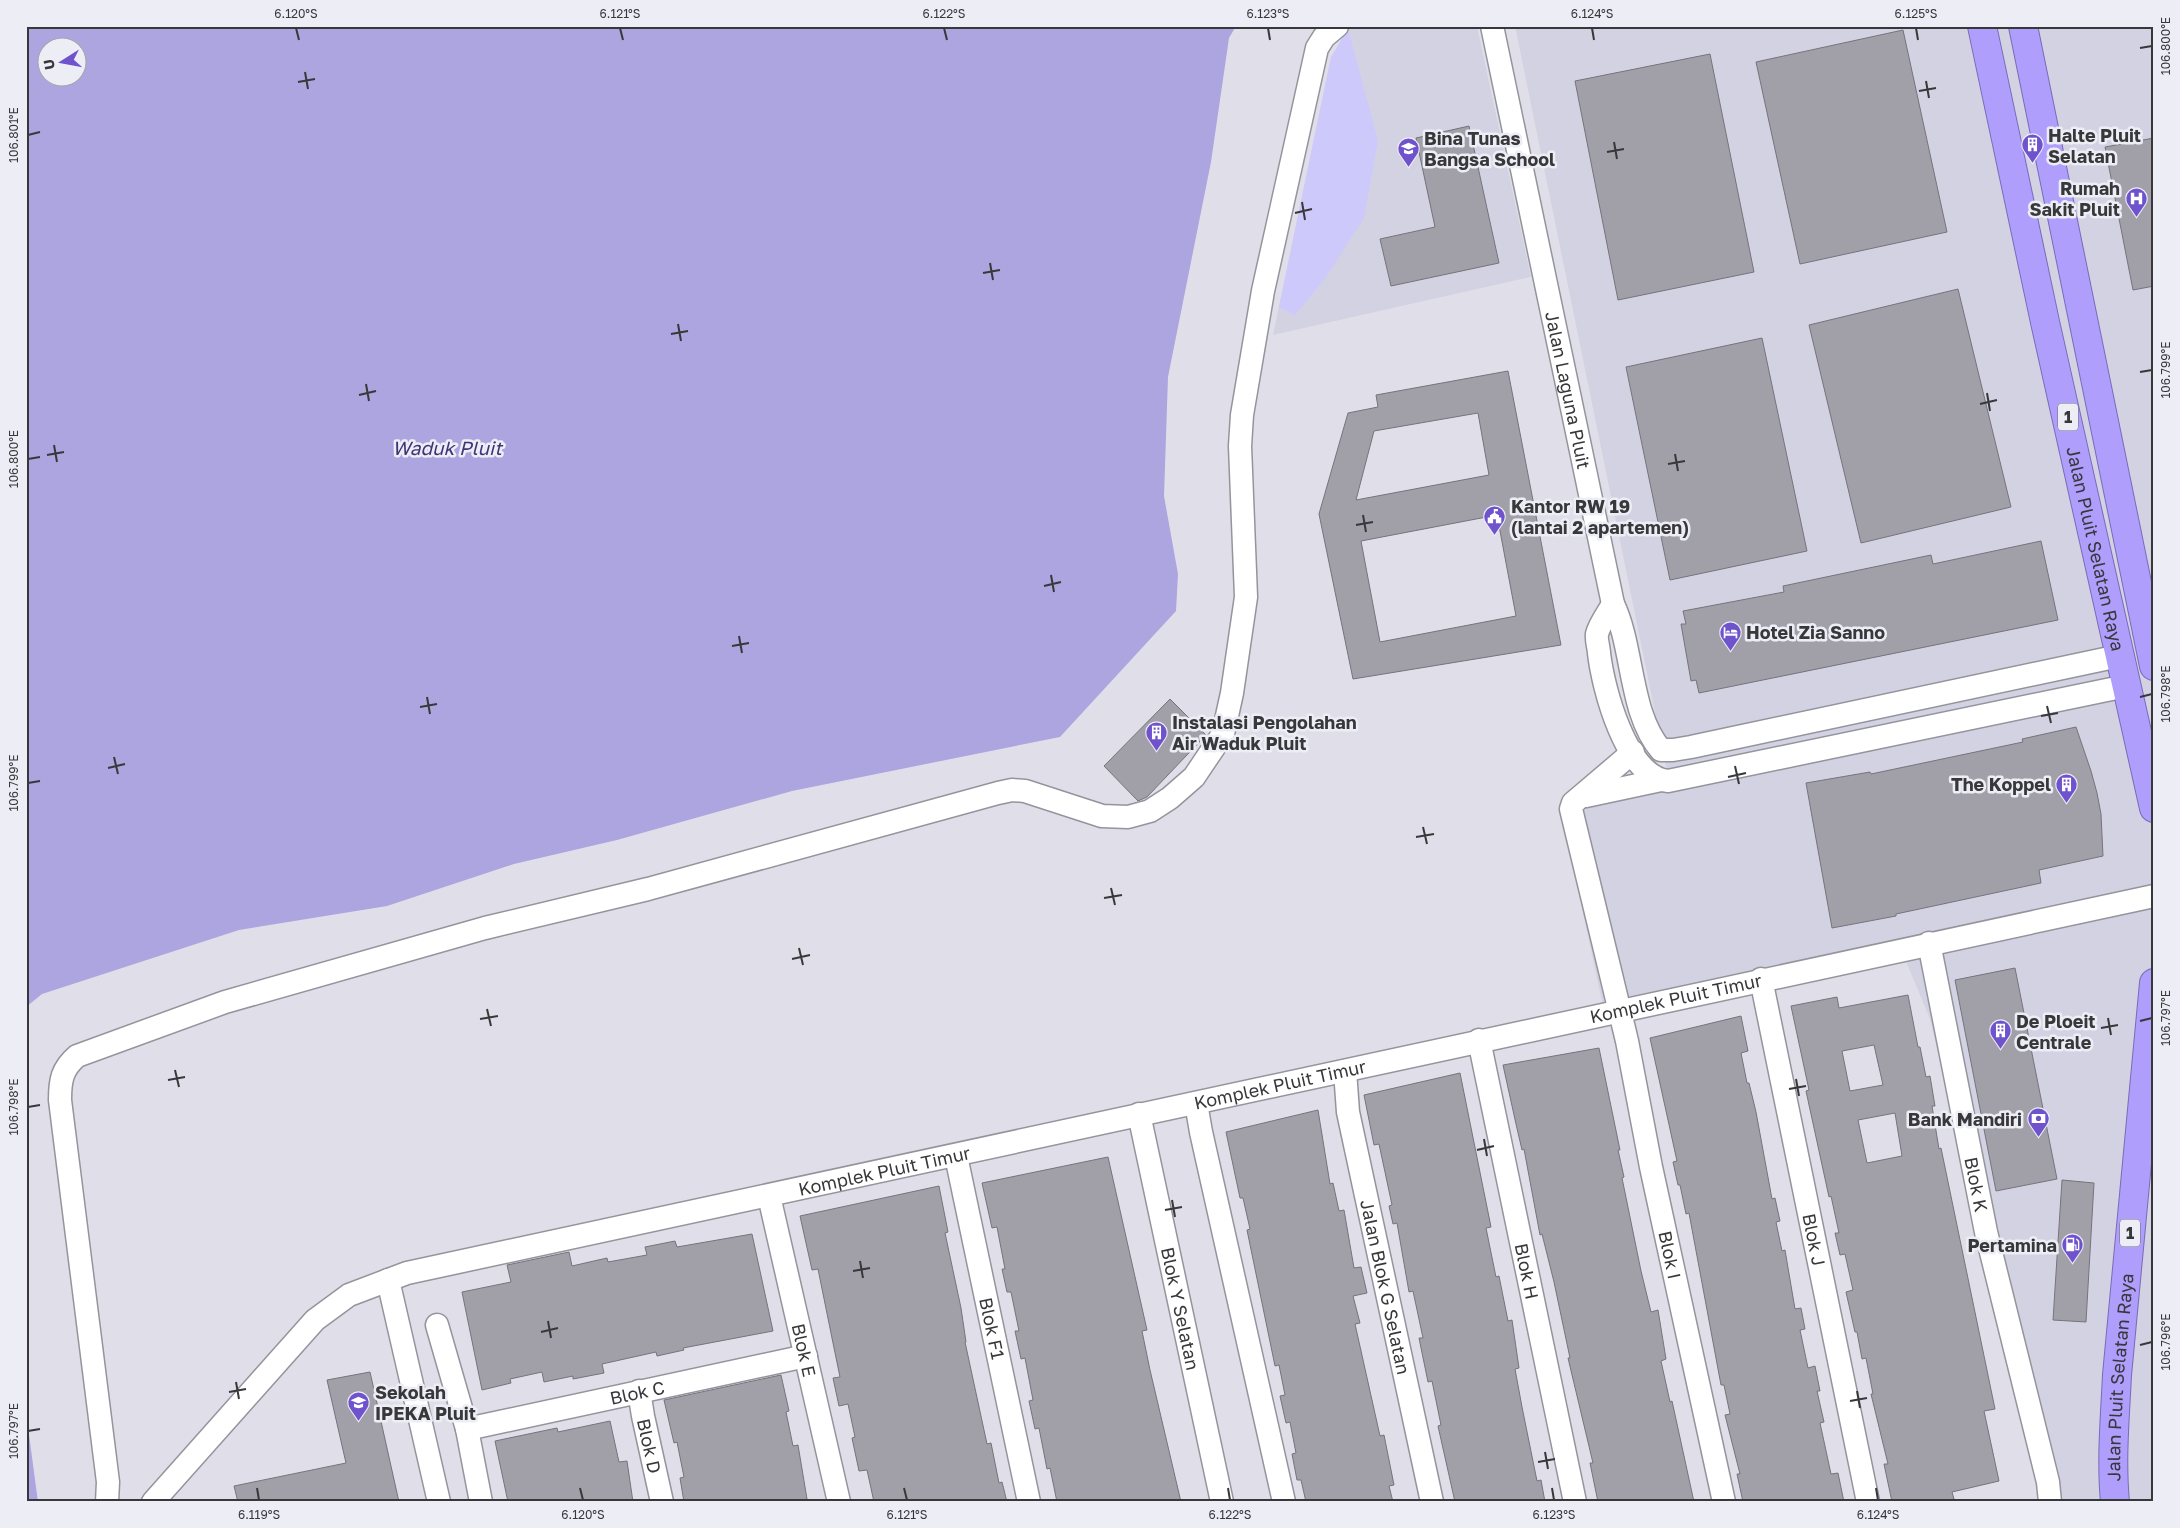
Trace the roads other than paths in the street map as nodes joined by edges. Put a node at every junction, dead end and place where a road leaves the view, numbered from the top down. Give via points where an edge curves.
1 (1337, 26) edge
2 (1492, 26) edge
3 (1982, 26) edge
4 (2023, 26) edge
5 (2070, 261) junction
6 (2034, 269) junction
7 (1613, 604) junction
8 (2119, 656) junction
9 (2154, 666) edge
10 (2126, 686) junction
11 (1943, 692) junction
12 (1949, 723) junction
13 (1633, 752) junction
14 (1661, 780) junction
15 (1580, 797) junction
16 (2154, 808) edge
17 (2154, 896) edge
18 (1929, 943) junction
19 (1762, 979) junction
20 (2153, 998) edge
21 (1619, 1009) junction
22 (1479, 1040) junction
23 (1345, 1071) junction
24 (1196, 1103) junction
25 (1139, 1114) junction
26 (956, 1156) junction
27 (770, 1196) junction
28 (397, 1277) junction
29 (437, 1326) dead end
30 (806, 1356) junction
31 (640, 1390) junction
32 (467, 1429) junction
33 (2049, 1492) edge
34 (107, 1502) edge
35 (154, 1502) edge
36 (439, 1502) edge
37 (481, 1502) edge
38 (662, 1502) edge
39 (838, 1502) edge
40 (1029, 1502) edge
41 (1222, 1502) edge
42 (1284, 1502) edge
43 (1432, 1502) edge
44 (1575, 1502) edge
45 (1724, 1502) edge
46 (1868, 1502) edge
47 (2115, 1502) edge

1 - 34 street via 1317,48 1263,291 1242,415 1240,446 1246,597 1223,734 1194,777 1170,798 1150,810 1128,817 1102,816 1025,791 998,793 648,889 485,928 225,1002 77,1056 62,1072 60,1100 108,1482
2 - 7 street, Jalan Laguna Pluit
3 - 6 highway, Jalan Pluit Selatan Raya / 1
4 - 5 highway, Jalan Pluit Selatan Raya / 1
5 - 6 highway
5 - 9 highway, Jalan Pluit Selatan Raya / 1
6 - 8 highway, Jalan Pluit Selatan Raya / 1
7 - 11 street, Jalan Laguna Pluit via 1622,622 1646,729 1661,750 1690,747
7 - 13 street via 1597,634 1601,668 1616,724
8 - 10 highway, Jalan Pluit Selatan Raya / 1
8 - 11 street
10 - 12 street
10 - 16 highway, Jalan Pluit Selatan Raya / 1
11 - 12 street
12 - 14 street
13 - 14 street via 1643,767
13 - 15 street
14 - 15 street
15 - 21 street, Blok I via 1571,809
17 - 18 street, Komplek Pluit Timur
18 - 19 street, Komplek Pluit Timur
18 - 33 street, Blok K via 1986,1232
19 - 21 street, Komplek Pluit Timur
19 - 46 street, Blok J
20 - 47 highway, Jalan Pluit Selatan Raya / 1 via 2117,1376
21 - 22 street, Komplek Pluit Timur
21 - 45 street, Blok I
22 - 23 street, Komplek Pluit Timur
22 - 44 street, Blok H
23 - 24 street, Komplek Pluit Timur
23 - 43 street, Jalan Blok G Selatan via 1348,1112
24 - 25 street, Komplek Pluit Timur
24 - 42 street
25 - 26 street, Komplek Pluit Timur
25 - 41 street, Blok Y Selatan
26 - 27 street, Komplek Pluit Timur
26 - 40 street, Blok F1
27 - 28 street, Komplek Pluit Timur
27 - 30 street, Blok E
28 - 35 street, Komplek Pluit Timur via 349,1295 316,1320
28 - 36 street
29 - 32 street
30 - 31 street, Blok C
30 - 39 street, Blok E
31 - 32 street, Blok C
31 - 38 street, Blok D
32 - 37 street

